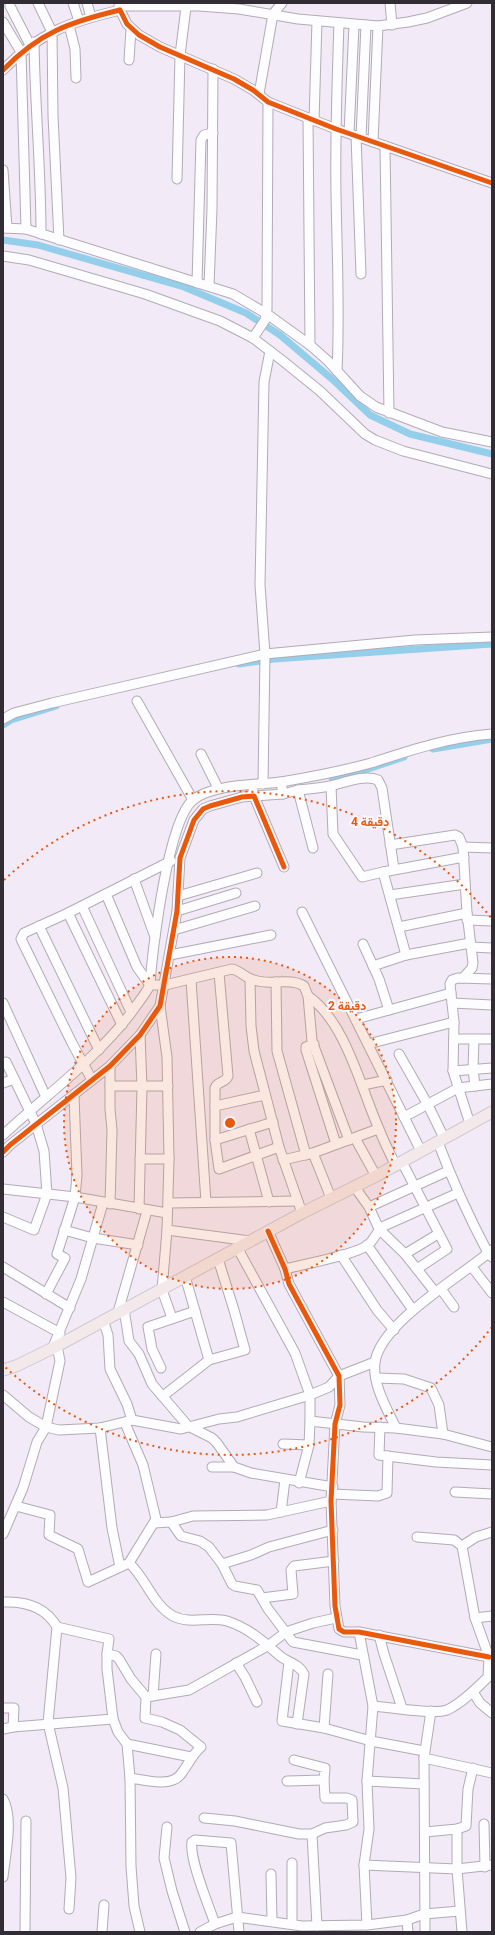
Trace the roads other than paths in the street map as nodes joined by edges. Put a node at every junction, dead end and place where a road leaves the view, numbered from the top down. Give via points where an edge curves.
1 (38, 3) edge
2 (73, 3) edge
3 (87, 3) edge
4 (282, 3) edge
5 (390, 3) edge
6 (468, 3) edge
7 (141, 4) edge
8 (160, 4) edge
9 (199, 5) edge
10 (9, 6) edge
11 (119, 6) edge
12 (186, 7) junction
13 (273, 14) junction
14 (91, 17) junction
15 (79, 21) junction
16 (317, 21) junction
17 (3, 22) edge
18 (339, 23) junction
19 (69, 25) junction
20 (354, 25) junction
21 (366, 25) junction
22 (392, 25) junction
23 (378, 26) junction
24 (131, 29) junction
25 (52, 32) junction
26 (32, 44) junction
27 (21, 52) junction
28 (180, 55) junction
29 (129, 60) dead end
30 (213, 69) junction
31 (3, 70) edge
32 (76, 78) dead end
33 (258, 94) junction
34 (268, 102) junction
35 (311, 119) junction
36 (336, 129) junction
37 (212, 133) junction
38 (355, 135) junction
39 (373, 142) junction
40 (385, 146) junction
41 (3, 170) edge
42 (177, 179) dead end
43 (492, 184) edge
44 (5, 228) edge
45 (26, 229) junction
46 (41, 234) junction
47 (59, 240) junction
48 (3, 256) edge
49 (361, 274) dead end
50 (197, 283) junction
51 (209, 286) junction
52 (266, 317) junction
53 (255, 335) junction
54 (310, 345) junction
55 (270, 351) junction
56 (337, 371) junction
57 (389, 413) junction
58 (492, 442) edge
59 (492, 474) edge
60 (492, 637) edge
61 (265, 658) junction
62 (137, 701) dead end
63 (3, 719) edge
64 (492, 734) edge
65 (201, 754) dead end
66 (281, 782) junction
67 (264, 784) junction
68 (252, 785) junction
69 (331, 786) junction
70 (218, 788) junction
71 (298, 790) junction
72 (283, 794) junction
73 (254, 796) junction
74 (193, 800) junction
75 (390, 845) junction
76 (462, 847) junction
77 (313, 848) dead end
78 (492, 848) edge
79 (464, 857) junction
80 (180, 858) junction
81 (168, 862) junction
82 (284, 866) dead end
83 (394, 869) junction
84 (257, 872) dead end
85 (383, 872) junction
86 (134, 879) junction
87 (465, 884) junction
88 (236, 893) dead end
89 (106, 894) junction
90 (390, 895) junction
91 (178, 896) junction
92 (82, 906) junction
93 (256, 906) dead end
94 (177, 911) junction
95 (302, 912) dead end
96 (68, 913) junction
97 (467, 916) junction
98 (492, 921) edge
99 (39, 926) junction
100 (399, 927) junction
101 (174, 930) junction
102 (271, 935) dead end
103 (155, 937) junction
104 (363, 944) dead end
105 (470, 945) junction
106 (492, 948) edge
107 (170, 955) junction
108 (406, 955) junction
109 (373, 966) junction
110 (219, 973) junction
111 (463, 978) junction
112 (250, 979) junction
113 (492, 979) edge
114 (191, 980) junction
115 (276, 982) junction
116 (150, 985) junction
117 (164, 985) junction
118 (451, 993) junction
119 (308, 996) junction
120 (3, 1003) edge
121 (452, 1003) junction
122 (492, 1005) edge
123 (160, 1006) junction
124 (389, 1010) junction
125 (131, 1012) junction
126 (356, 1019) junction
127 (454, 1022) junction
128 (122, 1025) junction
129 (140, 1035) junction
130 (454, 1039) junction
131 (492, 1039) edge
132 (474, 1040) junction
133 (314, 1044) junction
134 (368, 1044) junction
135 (99, 1050) junction
136 (399, 1054) dead end
137 (6, 1062) dead end
138 (83, 1064) junction
139 (110, 1066) junction
140 (492, 1068) edge
141 (473, 1070) junction
142 (453, 1071) junction
143 (14, 1079) junction
144 (92, 1080) junction
145 (387, 1080) junction
146 (3, 1083) edge
147 (492, 1084) edge
148 (363, 1085) junction
149 (110, 1086) junction
150 (168, 1086) junction
151 (475, 1086) junction
152 (142, 1087) junction
153 (458, 1088) junction
154 (265, 1095) junction
155 (74, 1096) junction
156 (46, 1097) junction
157 (428, 1105) junction
158 (215, 1106) junction
159 (29, 1112) junction
160 (492, 1112) edge
161 (404, 1116) junction
162 (273, 1122) junction
163 (36, 1124) junction
164 (470, 1124) junction
165 (378, 1129) junction
166 (249, 1130) junction
167 (3, 1134) edge
168 (352, 1139) junction
169 (215, 1140) junction
170 (441, 1140) junction
171 (336, 1144) junction
172 (10, 1145) junction
173 (279, 1147) junction
174 (421, 1151) junction
175 (3, 1152) edge
176 (310, 1154) junction
177 (257, 1156) junction
178 (140, 1159) junction
179 (169, 1159) junction
180 (283, 1160) junction
181 (399, 1164) junction
182 (448, 1170) junction
183 (376, 1176) junction
184 (415, 1185) junction
185 (354, 1186) junction
186 (3, 1189) edge
187 (458, 1193) junction
188 (47, 1194) junction
189 (75, 1197) junction
190 (331, 1198) junction
191 (298, 1201) junction
192 (206, 1202) junction
193 (269, 1202) junction
194 (106, 1203) junction
195 (168, 1203) junction
196 (369, 1208) junction
197 (425, 1208) junction
198 (143, 1210) junction
199 (167, 1213) junction
200 (302, 1213) junction
201 (3, 1217) edge
202 (379, 1229) junction
203 (64, 1230) junction
204 (167, 1230) junction
205 (268, 1231) junction
206 (438, 1234) junction
207 (93, 1238) junction
208 (250, 1241) junction
209 (138, 1245) junction
210 (368, 1245) junction
211 (238, 1249) junction
212 (405, 1254) junction
213 (491, 1254) edge
214 (341, 1255) junction
215 (218, 1260) junction
216 (3, 1267) edge
217 (472, 1267) junction
218 (285, 1269) junction
219 (416, 1269) junction
220 (185, 1276) junction
221 (162, 1290) junction
222 (438, 1291) junction
223 (492, 1293) edge
224 (46, 1294) junction
225 (3, 1302) edge
226 (454, 1307) dead end
227 (70, 1308) junction
228 (121, 1310) junction
229 (413, 1310) junction
230 (195, 1311) junction
231 (172, 1318) junction
232 (103, 1320) junction
233 (394, 1330) junction
234 (60, 1333) junction
235 (55, 1346) junction
236 (152, 1349) junction
237 (139, 1354) junction
238 (209, 1360) junction
239 (375, 1362) junction
240 (161, 1368) dead end
241 (3, 1370) edge
242 (339, 1376) junction
243 (376, 1378) junction
244 (3, 1395) edge
245 (310, 1395) junction
246 (163, 1396) junction
247 (310, 1421) junction
248 (128, 1422) junction
249 (335, 1424) junction
250 (188, 1426) junction
251 (46, 1427) junction
252 (380, 1427) junction
253 (100, 1428) junction
254 (396, 1428) junction
255 (443, 1434) junction
256 (283, 1444) dead end
257 (309, 1445) junction
258 (492, 1447) edge
259 (388, 1456) junction
260 (492, 1465) edge
261 (212, 1467) dead end
262 (234, 1468) junction
263 (285, 1480) junction
264 (299, 1483) junction
265 (455, 1492) dead end
266 (332, 1494) junction
267 (492, 1494) edge
268 (16, 1506) junction
269 (281, 1512) junction
270 (171, 1522) junction
271 (154, 1524) junction
272 (333, 1530) junction
273 (492, 1532) edge
274 (3, 1534) edge
275 (417, 1538) dead end
276 (462, 1546) junction
277 (334, 1561) junction
278 (129, 1562) junction
279 (222, 1564) junction
280 (120, 1567) junction
281 (262, 1598) junction
282 (3, 1602) edge
283 (492, 1616) edge
284 (336, 1618) junction
285 (475, 1618) junction
286 (58, 1627) junction
287 (286, 1632) junction
288 (359, 1632) junction
289 (379, 1635) junction
290 (269, 1645) junction
291 (107, 1654) junction
292 (156, 1654) dead end
293 (362, 1655) junction
294 (490, 1656) edge
295 (289, 1662) junction
296 (236, 1663) junction
297 (328, 1674) dead end
298 (490, 1678) edge
299 (473, 1692) junction
300 (149, 1696) junction
301 (257, 1702) dead end
302 (373, 1706) junction
303 (3, 1708) edge
304 (402, 1708) junction
305 (431, 1711) junction
306 (492, 1713) edge
307 (113, 1718) junction
308 (48, 1723) junction
309 (297, 1724) junction
310 (13, 1726) junction
311 (324, 1728) junction
312 (3, 1729) edge
313 (371, 1741) junction
314 (127, 1744) junction
315 (424, 1755) junction
316 (191, 1756) junction
317 (294, 1760) dead end
318 (473, 1768) junction
319 (492, 1772) edge
320 (130, 1778) junction
321 (324, 1780) junction
322 (287, 1781) dead end
323 (367, 1781) junction
324 (424, 1784) junction
325 (3, 1799) edge
326 (204, 1818) dead end
327 (26, 1821) dead end
328 (484, 1824) dead end
329 (167, 1827) dead end
330 (457, 1829) junction
331 (425, 1832) junction
332 (312, 1834) junction
333 (292, 1863) dead end
334 (364, 1865) junction
335 (488, 1866) edge
336 (426, 1868) junction
337 (457, 1869) junction
338 (271, 1874) dead end
339 (3, 1877) edge
340 (104, 1905) dead end
341 (70, 1910) dead end
342 (460, 1911) junction
343 (424, 1914) junction
344 (238, 1917) junction
345 (407, 1920) junction
346 (272, 1921) junction
347 (288, 1923) junction
348 (367, 1925) junction
349 (316, 1926) junction
350 (212, 1927) edge
351 (302, 1929) edge
352 (25, 1932) edge
353 (102, 1932) edge
354 (140, 1932) edge
355 (186, 1932) edge
356 (200, 1932) edge
357 (239, 1932) edge
358 (284, 1932) edge
359 (408, 1932) edge
360 (425, 1932) edge
361 (462, 1932) edge

1 - 25 street
2 - 15 street
3 - 14 street
4 - 13 street
5 - 22 street
6 - 22 street via 427,18
7 - 8 street
7 - 11 street
8 - 12 street
9 - 12 street
9 - 13 street
10 - 26 street
11 - 14 street
11 - 24 street
12 - 28 street
13 - 16 street
13 - 33 street
14 - 15 street
15 - 19 street
16 - 18 street
16 - 35 street
17 - 27 street
18 - 20 street
18 - 36 street
19 - 25 street
19 - 32 street via 75,49
20 - 21 street
20 - 38 street
21 - 23 street
21 - 38 street
22 - 23 street
23 - 39 street
24 - 28 street
24 - 29 street
25 - 26 street
25 - 47 street
26 - 27 street
26 - 46 street via 40,160
27 - 31 street
27 - 45 street
28 - 30 street
28 - 42 street
30 - 33 street
30 - 37 street
33 - 34 street
34 - 35 street
34 - 52 street
35 - 36 street
35 - 54 street
36 - 38 street
36 - 56 street via 339,274
37 - 50 street via 204,135 201,140
37 - 51 street
38 - 39 street
38 - 49 street
39 - 40 street
40 - 43 street
40 - 57 street
41 - 44 street
44 - 45 street
45 - 46 street
46 - 47 street
47 - 50 street
48 - 53 street via 29,260 145,294
50 - 51 street
51 - 52 street via 232,294
52 - 53 street
52 - 54 street
53 - 55 street
54 - 56 street
55 - 59 street via 320,391 354,425 375,440 403,451
55 - 61 street via 264,382 260,585
56 - 57 street via 367,401
57 - 58 street via 442,432
60 - 61 street via 415,640
61 - 63 street via 52,703 14,713
61 - 67 street
62 - 74 street
64 - 66 street via 429,744 370,763
65 - 70 street
66 - 67 street
66 - 72 street
67 - 68 street
68 - 70 street
68 - 73 street
69 - 71 street
69 - 75 street via 368,778 378,780 382,788
69 - 85 street via 335,837 362,877
70 - 74 street
71 - 72 street
71 - 77 street
72 - 73 street
73 - 80 street via 226,800 203,809 194,820
73 - 82 street
74 - 81 street via 185,809 180,821
75 - 76 street via 455,835 459,837
75 - 83 street
76 - 78 street
76 - 79 street
79 - 83 street
79 - 87 street
80 - 81 street
80 - 91 street
81 - 86 street
81 - 103 street
83 - 85 street
84 - 91 street
85 - 90 street
86 - 89 street
86 - 103 street
87 - 90 street
87 - 97 street
88 - 94 street
89 - 92 street
89 - 116 street via 137,967
90 - 100 street
91 - 94 street
92 - 96 street
92 - 125 street
93 - 101 street
94 - 101 street
95 - 126 street
96 - 99 street
96 - 128 street
97 - 98 street
97 - 100 street
97 - 105 street
99 - 135 street
99 - 138 street via 24,933 21,939
100 - 108 street
101 - 107 street
102 - 107 street
103 - 116 street
104 - 109 street
105 - 106 street
105 - 108 street
105 - 111 street via 473,965
107 - 117 street
108 - 109 street
109 - 124 street
110 - 112 street via 235,970
110 - 114 street
110 - 158 street via 228,1076 215,1086
111 - 113 street
111 - 118 street via 452,980
112 - 115 street
112 - 154 street via 253,1042
114 - 117 street
114 - 192 street
115 - 119 street via 301,984
115 - 176 street via 277,1051
116 - 117 street
116 - 125 street
117 - 123 street
118 - 121 street
118 - 124 street
119 - 133 street
119 - 148 street via 337,1030
120 - 156 street
121 - 122 street
121 - 127 street
123 - 129 street
123 - 150 street
124 - 126 street
125 - 128 street
126 - 134 street
127 - 130 street
127 - 134 street
128 - 135 street
129 - 139 street
129 - 152 street
130 - 132 street
130 - 142 street
131 - 132 street
132 - 141 street
133 - 168 street
133 - 171 street via 306,1047 306,1050
134 - 145 street
135 - 138 street
136 - 157 street
137 - 143 street
138 - 144 street
138 - 156 street
139 - 144 street
139 - 149 street
140 - 141 street
141 - 142 street
141 - 151 street
142 - 153 street
143 - 146 street
143 - 159 street
144 - 155 street
145 - 148 street
145 - 161 street
147 - 151 street
148 - 165 street
149 - 152 street
149 - 194 street via 112,1130
150 - 152 street
150 - 179 street
151 - 153 street
152 - 178 street
153 - 157 street
153 - 164 street
154 - 158 street
154 - 162 street
155 - 163 street
155 - 189 street via 77,1175
156 - 159 street
157 - 161 street
157 - 170 street
158 - 169 street
159 - 163 street
159 - 167 street
160 - 164 main road
161 - 174 street
162 - 166 street
162 - 173 street
163 - 172 street
163 - 188 street via 44,1150
164 - 170 main road
165 - 168 street
165 - 181 street
166 - 169 street
166 - 177 street
167 - 172 street
168 - 171 street
168 - 183 street
169 - 177 street via 219,1169
170 - 174 main road
170 - 182 street
171 - 176 street
172 - 175 street
173 - 177 street
173 - 180 street
174 - 181 main road
176 - 180 street
176 - 190 street
177 - 193 street
178 - 179 street
178 - 198 street
179 - 195 street
180 - 191 street
181 - 183 main road
181 - 184 street
182 - 184 street
182 - 187 street
183 - 185 main road
184 - 196 street
184 - 197 street
185 - 190 main road
185 - 196 street
186 - 188 street
187 - 197 street
187 - 213 street
188 - 189 street
188 - 201 street via 34,1230
189 - 194 street
189 - 203 street
190 - 200 main road
191 - 193 street
191 - 200 street
192 - 193 street
192 - 195 street
194 - 198 street
194 - 207 street
195 - 199 street
196 - 202 street
197 - 202 street
197 - 206 street
198 - 199 street
198 - 209 street
199 - 204 street
200 - 205 main road
202 - 210 street
202 - 212 street
203 - 207 street
203 - 224 street via 57,1254 65,1258
204 - 208 street
204 - 221 street
205 - 208 main road
205 - 218 street
206 - 212 street
206 - 219 street via 447,1249
207 - 209 street
207 - 227 street
208 - 211 main road
209 - 228 street
210 - 214 street
210 - 229 street
211 - 215 main road
211 - 245 street via 295,1353
212 - 219 street
213 - 217 street
214 - 218 street
214 - 233 street via 377,1310
215 - 220 main road
215 - 238 street via 245,1350
216 - 224 street
217 - 222 street
217 - 223 street
218 - 242 street via 289,1284
219 - 222 street
220 - 221 main road
220 - 230 street
221 - 228 main road
221 - 231 street
222 - 226 street
222 - 229 street
224 - 227 street
225 - 234 street
227 - 234 street
228 - 232 main road
228 - 237 street via 129,1341
229 - 233 street
230 - 231 street
230 - 238 street
231 - 236 street via 148,1327
232 - 235 main road
232 - 248 street via 108,1335 110,1369 127,1404
233 - 239 street via 380,1349
234 - 235 street
235 - 241 main road
235 - 251 street via 60,1361
236 - 237 street
236 - 240 street
237 - 246 street via 149,1378
238 - 246 street
239 - 242 street
239 - 243 street
242 - 245 street via 329,1387
242 - 249 street via 340,1405
243 - 254 street
243 - 255 street via 404,1379 430,1388 439,1405
244 - 251 street via 29,1417
245 - 247 street
245 - 250 street via 237,1417
246 - 250 street
247 - 249 street
247 - 257 street
248 - 250 street via 175,1429
248 - 253 street
248 - 271 street via 146,1475 156,1519
249 - 252 street
249 - 266 street
250 - 262 street via 212,1438
251 - 253 street via 69,1430
251 - 268 street via 36,1442
252 - 254 street
252 - 259 street via 379,1455
253 - 280 street via 112,1528
254 - 255 street
255 - 258 street
256 - 257 street
257 - 264 street
259 - 260 street
259 - 266 street via 387,1493 378,1496
261 - 262 street
262 - 263 street
263 - 264 street
263 - 269 street
264 - 266 street
265 - 267 street
266 - 269 street
266 - 272 street
268 - 274 street
268 - 280 street via 50,1515 49,1535 78,1549 88,1582
269 - 270 street via 267,1515 193,1516
270 - 271 street
270 - 279 street via 181,1536 200,1541 209,1547
271 - 278 street
272 - 277 street
272 - 279 street via 269,1547
273 - 276 street via 476,1537
275 - 276 street via 454,1540
276 - 285 street
277 - 281 street via 294,1566 291,1570 293,1594
277 - 284 street
278 - 280 street
278 - 290 street via 138,1571 146,1587 173,1616 184,1620 226,1621 248,1630
279 - 281 street via 232,1584 257,1590
281 - 287 street
282 - 286 street via 21,1601 43,1611
283 - 285 street
284 - 287 street
284 - 288 street via 341,1631
285 - 294 street
286 - 291 street via 109,1639
286 - 308 street
287 - 290 street
287 - 293 street via 291,1640 298,1644
288 - 289 street
288 - 293 street
289 - 294 street
289 - 304 street
290 - 295 street
290 - 296 street
291 - 300 street via 116,1656 131,1679
291 - 307 street
292 - 300 street
293 - 302 street
294 - 298 street
295 - 309 street via 300,1667 304,1674
295 - 309 street via 281,1719
296 - 300 street via 189,1690
296 - 301 street
297 - 311 street
298 - 299 street
299 - 305 street via 446,1710
299 - 306 street via 480,1703
300 - 316 street via 145,1718 180,1730 202,1747
302 - 304 street
302 - 313 street
303 - 310 street via 14,1708
304 - 305 street
305 - 315 street
307 - 308 street
307 - 314 street via 118,1732
308 - 310 street
308 - 341 street via 63,1788 71,1878
309 - 311 street
310 - 312 street
311 - 313 street
313 - 315 street
313 - 323 street
314 - 316 street
314 - 320 street
315 - 318 street
315 - 324 street
316 - 320 street via 181,1774 172,1781
317 - 321 street via 323,1766
318 - 319 street
318 - 330 street via 468,1789 466,1826
320 - 354 street via 131,1866 134,1906
321 - 322 street
321 - 332 street via 325,1798 352,1800 353,1822 325,1828
323 - 324 street
323 - 334 street via 369,1829
324 - 331 street
325 - 339 street via 7,1807 8,1834
326 - 332 street
327 - 352 street
328 - 335 street
329 - 355 street via 164,1858
330 - 331 street
330 - 337 street
331 - 336 street
332 - 349 street
333 - 347 street
334 - 336 street
334 - 348 street
335 - 337 street
336 - 337 street
336 - 343 street
337 - 342 street
338 - 346 street
340 - 353 street
342 - 343 street
342 - 361 street
343 - 345 street
343 - 360 street
344 - 346 street
344 - 350 street
344 - 350 street via 231,1843 195,1840 191,1846 192,1852
344 - 357 street
345 - 348 street
345 - 359 street
346 - 347 street
347 - 351 street
347 - 358 street
348 - 349 street
349 - 351 street
350 - 356 street

